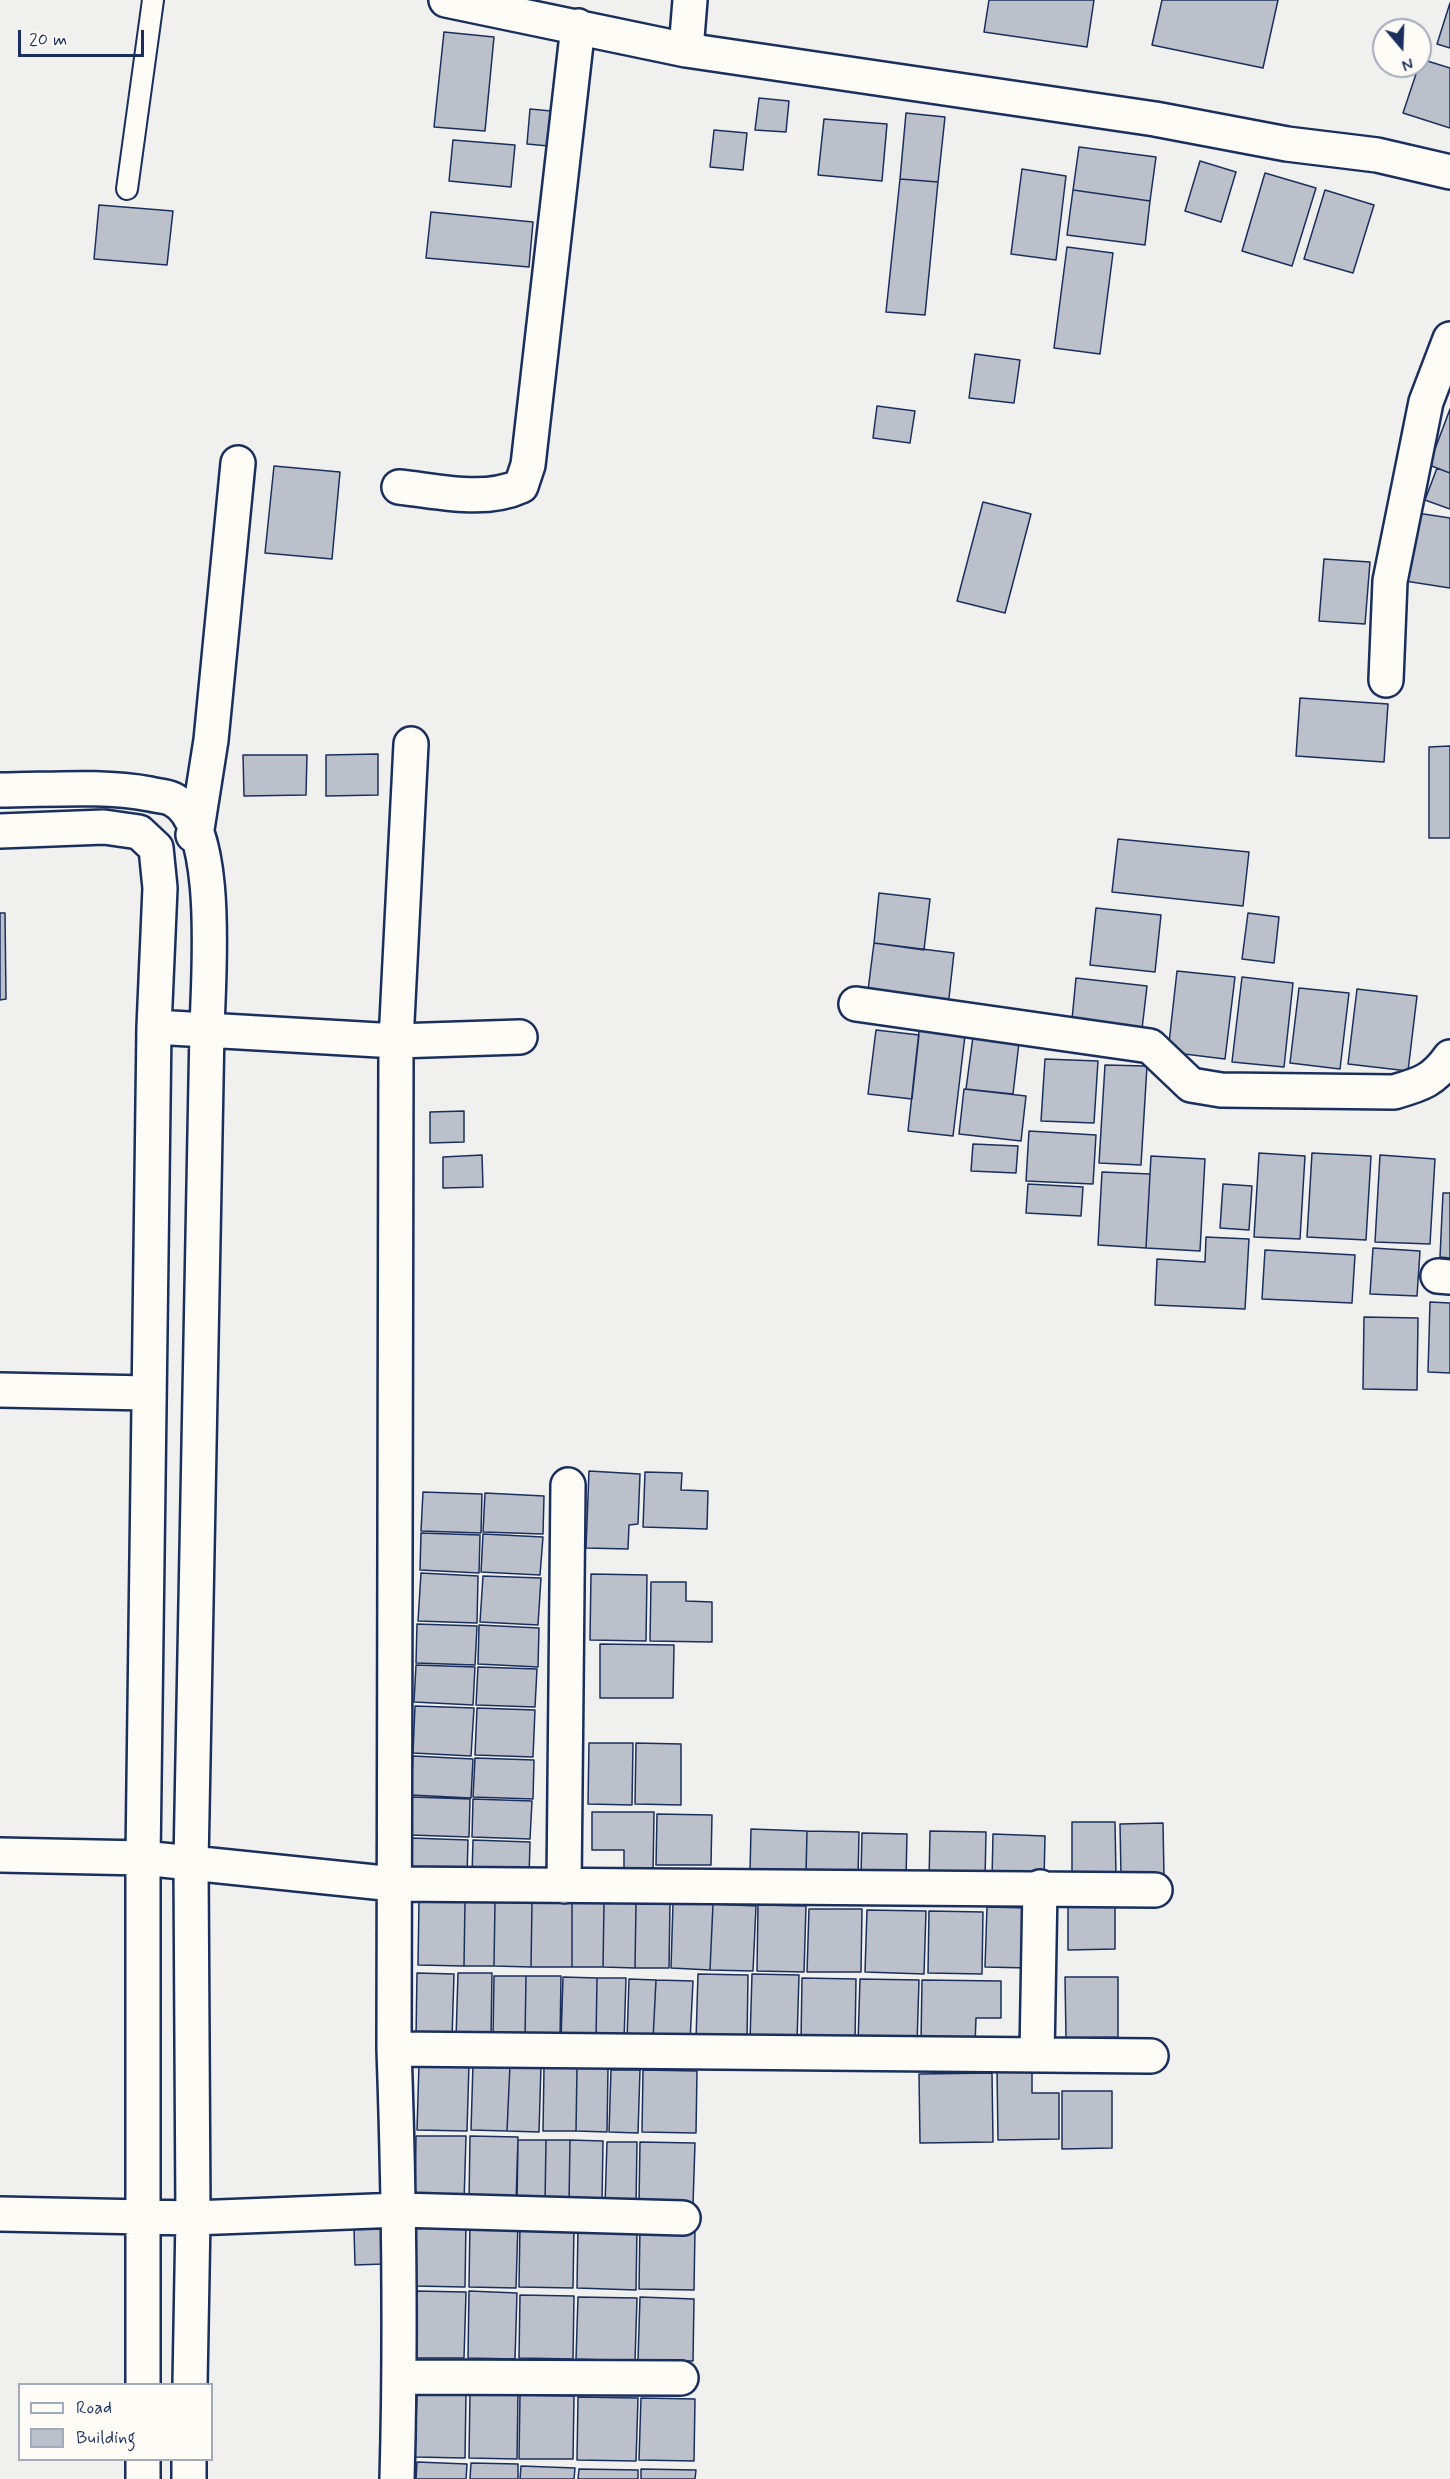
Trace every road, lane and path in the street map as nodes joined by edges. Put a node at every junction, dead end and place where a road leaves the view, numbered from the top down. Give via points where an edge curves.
1 (153, 0) edge
2 (446, 0) edge
3 (690, 0) edge
4 (578, 26) junction
5 (686, 50) junction
6 (1450, 172) edge
7 (127, 189) dead end
8 (1450, 339) edge
9 (238, 463) dead end
10 (399, 487) dead end
11 (1386, 680) dead end
12 (411, 744) dead end
13 (0, 790) edge
14 (197, 829) junction
15 (0, 831) edge
16 (156, 849) junction
17 (856, 1004) dead end
18 (154, 1027) junction
19 (207, 1029) junction
20 (520, 1037) dead end
21 (396, 1041) junction
22 (1450, 1057) edge
23 (0, 1390) edge
24 (148, 1394) junction
25 (568, 1485) dead end
26 (0, 1855) edge
27 (143, 1857) junction
28 (191, 1863) junction
29 (394, 1884) junction
30 (564, 1886) junction
31 (1040, 1887) junction
32 (1155, 1890) dead end
33 (394, 2049) junction
34 (1037, 2055) junction
35 (1151, 2056) dead end
36 (400, 2210) junction
37 (0, 2214) edge
38 (143, 2215) junction
39 (193, 2218) junction
40 (683, 2218) dead end
41 (400, 2377) junction
42 (681, 2378) dead end
43 (143, 2383) edge
44 (190, 2383) edge
45 (143, 2461) edge
46 (189, 2461) edge
47 (143, 2479) edge
48 (189, 2479) edge
49 (397, 2479) edge

1 - 7 lane
2 - 4 street
3 - 5 street
4 - 5 street
4 - 10 street via 528,465 521,486 482,495
5 - 6 street via 1155,119 1287,144 1377,155
8 - 11 street via 1426,402 1390,581
9 - 14 street via 211,740
12 - 21 street
13 - 14 street via 128,790 172,799 189,812
14 - 16 street via 185,841
14 - 19 street via 206,859
15 - 16 street via 104,826 139,832
16 - 18 street via 160,888
17 - 22 street via 1150,1046 1191,1085 1221,1090 1394,1092 1419,1085 1439,1073
18 - 19 street
18 - 24 street
19 - 21 street
19 - 28 street
20 - 21 street
21 - 29 street
23 - 24 street
24 - 27 street
25 - 30 street
26 - 27 street
27 - 28 street
27 - 38 street
28 - 29 street
28 - 39 street
29 - 30 street
29 - 33 street
30 - 31 street
31 - 32 street
31 - 34 street
33 - 34 street
33 - 36 street
34 - 35 street
36 - 39 street
36 - 40 street
36 - 41 street
37 - 38 street
38 - 39 street
38 - 43 street
39 - 44 street
41 - 42 street
41 - 49 street
45 - 47 street
46 - 48 street

